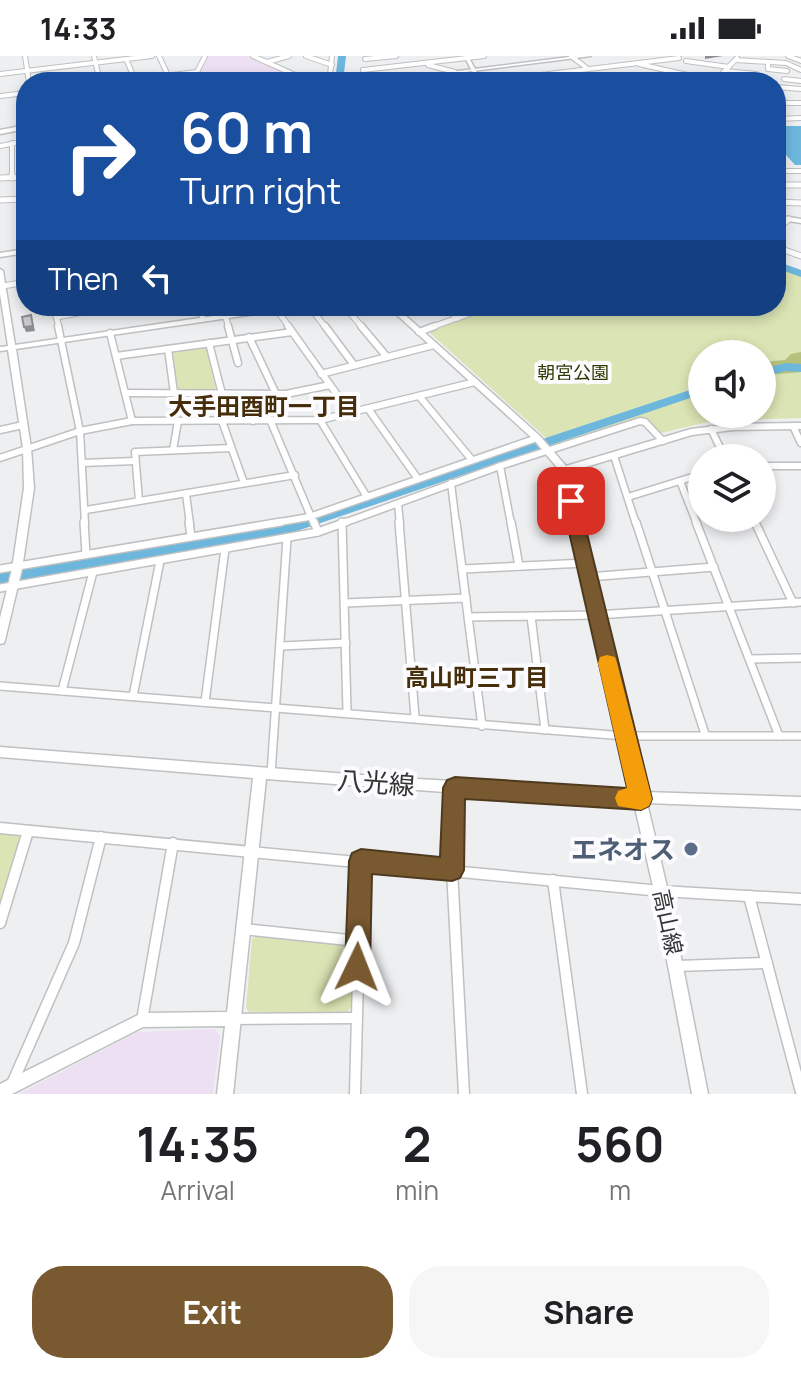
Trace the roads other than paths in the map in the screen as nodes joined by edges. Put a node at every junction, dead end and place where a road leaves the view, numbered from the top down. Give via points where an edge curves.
1 (25, 56) edge
2 (94, 56) edge
3 (152, 56) edge
4 (205, 56) edge
5 (253, 56) edge
6 (289, 56) edge
7 (306, 56) edge
8 (332, 56) edge
9 (395, 56) edge
10 (431, 56) edge
11 (484, 56) edge
12 (589, 56) edge
13 (786, 56) edge
14 (467, 57) edge
15 (572, 57) edge
16 (678, 57) edge
17 (365, 58) edge
18 (126, 59) junction
19 (768, 59) edge
20 (438, 61) junction
21 (686, 61) junction
22 (801, 61) edge
23 (267, 62) junction
24 (93, 63) junction
25 (422, 63) junction
26 (638, 63) junction
27 (788, 64) junction
28 (332, 65) junction
29 (643, 67) junction
30 (589, 69) junction
31 (727, 69) junction
32 (27, 70) junction
33 (363, 70) joint
34 (475, 70) junction
35 (658, 70) joint
36 (801, 70) edge
37 (576, 71) joint
38 (787, 71) joint
39 (96, 72) edge
40 (131, 72) edge
41 (197, 72) edge
42 (290, 72) edge
43 (331, 72) edge
44 (455, 72) joint
45 (569, 72) edge
46 (638, 72) edge
47 (669, 72) edge
48 (675, 72) edge
49 (724, 72) edge
50 (744, 72) edge
51 (0, 74) edge
52 (786, 115) edge
53 (801, 118) edge
54 (786, 119) edge
55 (790, 119) junction
56 (16, 142) edge
57 (12, 143) junction
58 (0, 146) edge
59 (0, 178) edge
60 (12, 178) junction
61 (16, 178) edge
62 (786, 219) edge
63 (789, 219) junction
64 (801, 221) edge
65 (786, 222) edge
66 (0, 271) edge
67 (16, 284) edge
68 (3, 286) junction
69 (61, 316) edge
70 (202, 316) edge
71 (220, 316) edge
72 (225, 316) edge
73 (281, 316) edge
74 (317, 316) edge
75 (352, 316) edge
76 (402, 316) edge
77 (456, 316) edge
78 (464, 316) edge
79 (56, 317) joint
80 (458, 318) junction
81 (203, 319) junction
82 (292, 332) junction
83 (419, 332) junction
84 (110, 333) junction
85 (249, 337) junction
86 (61, 340) junction
87 (231, 340) junction
88 (209, 343) junction
89 (434, 345) junction
90 (13, 347) junction
91 (0, 349) edge
92 (168, 349) junction
93 (116, 356) junction
94 (387, 357) junction
95 (238, 363) dead end
96 (354, 365) junction
97 (321, 374) junction
98 (475, 382) junction
99 (330, 385) junction
100 (126, 393) junction
101 (174, 393) junction
102 (222, 394) junction
103 (258, 394) junction
104 (276, 394) junction
105 (419, 396) junction
106 (369, 410) junction
107 (351, 414) junction
108 (320, 420) junction
109 (132, 421) junction
110 (178, 421) junction
111 (222, 421) junction
112 (253, 421) junction
113 (271, 422) junction
114 (23, 425) junction
115 (797, 426) edge
116 (711, 429) junction
117 (0, 430) edge
118 (80, 431) junction
119 (663, 441) junction
120 (801, 443) edge
121 (718, 444) edge
122 (544, 445) junction
123 (27, 448) junction
124 (231, 448) junction
125 (173, 450) junction
126 (614, 456) junction
127 (0, 458) edge
128 (472, 460) junction
129 (135, 461) junction
130 (82, 463) junction
131 (500, 466) junction
132 (776, 466) edge
133 (798, 466) edge
134 (564, 470) junction
135 (295, 475) junction
136 (688, 478) edge
137 (801, 478) edge
138 (418, 479) junction
139 (680, 481) junction
140 (244, 483) junction
141 (451, 483) junction
142 (186, 494) junction
143 (367, 497) junction
144 (628, 497) junction
145 (139, 501) junction
146 (398, 504) junction
147 (86, 510) junction
148 (309, 517) junction
149 (342, 522) junction
150 (318, 532) junction
151 (760, 532) edge
152 (191, 536) junction
153 (287, 538) junction
154 (225, 549) junction
155 (86, 554) junction
156 (160, 561) junction
157 (585, 563) junction
158 (519, 566) junction
159 (18, 567) junction
160 (714, 567) junction
161 (0, 569) edge
162 (462, 569) junction
163 (93, 572) junction
164 (653, 572) junction
165 (588, 577) junction
166 (14, 584) junction
167 (0, 588) edge
168 (466, 598) junction
169 (405, 601) junction
170 (345, 603) junction
171 (797, 603) edge
172 (728, 607) junction
173 (664, 611) junction
174 (596, 615) junction
175 (531, 616) junction
176 (469, 617) junction
177 (0, 640) edge
178 (346, 643) junction
179 (281, 646) junction
180 (801, 658) edge
181 (750, 659) junction
182 (0, 686) edge
183 (62, 691) junction
184 (133, 696) junction
185 (205, 702) junction
186 (278, 707) junction
187 (347, 712) junction
188 (415, 717) junction
189 (482, 726) junction
190 (545, 730) junction
191 (705, 734) junction
192 (625, 736) junction
193 (779, 736) junction
194 (801, 736) edge
195 (0, 752) edge
196 (266, 774) junction
197 (455, 788) junction
198 (641, 799) junction
199 (801, 803) edge
200 (0, 828) edge
201 (28, 831) junction
202 (101, 837) junction
203 (173, 843) junction
204 (252, 850) junction
205 (361, 861) junction
206 (452, 870) junction
207 (553, 880) junction
208 (661, 891) junction
209 (749, 896) junction
210 (801, 899) edge
211 (0, 923) edge
212 (243, 929) junction
213 (358, 941) junction
214 (767, 963) junction
215 (677, 966) junction
216 (356, 1018) junction
217 (233, 1019) junction
218 (142, 1020) junction
219 (800, 1086) edge
220 (5, 1090) edge
221 (225, 1094) edge
222 (355, 1094) edge
223 (464, 1094) edge
224 (582, 1094) edge
225 (700, 1094) edge

1 - 32 street
2 - 24 street
3 - 18 street
4 - 41 street
5 - 23 street
6 - 23 street
7 - 28 street
8 - 28 street
9 - 17 street
10 - 20 street
11 - 14 street
12 - 15 main road
13 - 22 street
13 - 27 street
14 - 20 street
14 - 34 street
15 - 30 street
15 - 34 main road
16 - 21 street
16 - 26 street
17 - 33 street
18 - 24 street
18 - 40 street
19 - 27 street
19 - 31 street via 739,56
19 - 38 street via 768,69
20 - 25 street
21 - 31 street
21 - 48 street
23 - 42 street
24 - 32 street
24 - 39 street
25 - 33 street
25 - 44 street
26 - 29 street
26 - 30 street
27 - 36 street
27 - 38 street
28 - 43 street
29 - 35 street
29 - 46 street
30 - 37 street
31 - 49 street
31 - 50 street
32 - 51 street
34 - 44 main road
35 - 47 street
37 - 45 street
52 - 55 street
53 - 55 street
54 - 55 street
56 - 57 street
57 - 58 street
57 - 60 street
59 - 60 street
60 - 61 street
62 - 63 street
63 - 64 street
63 - 65 street
66 - 68 street
67 - 68 street
68 - 90 street
69 - 79 street
70 - 81 street
71 - 81 street
72 - 87 street
73 - 82 street
74 - 96 street
75 - 94 street
76 - 83 street, 高山線
77 - 80 street
78 - 80 street
79 - 86 street
80 - 83 street
81 - 84 street
82 - 85 street
82 - 97 street
83 - 89 street, 高山線
84 - 86 street
84 - 93 street
85 - 87 street
85 - 104 street
86 - 90 street
86 - 118 street
87 - 88 street
87 - 95 street
88 - 92 street
88 - 102 street
89 - 94 street
89 - 98 street, 高山線
90 - 91 street
90 - 114 street
92 - 93 street
92 - 101 street
93 - 100 street
94 - 96 street
96 - 97 street
97 - 99 street
98 - 105 street
98 - 122 street, 高山線
99 - 104 street
99 - 107 street
100 - 101 street
100 - 109 street
101 - 102 street
102 - 103 street
103 - 104 street
103 - 112 street
105 - 106 street
105 - 128 street
106 - 107 street
106 - 138 street
107 - 108 street
108 - 113 street
108 - 143 street
109 - 110 street
109 - 118 street
110 - 111 street
110 - 125 street
111 - 112 street
111 - 124 street
112 - 113 street
113 - 135 street
114 - 117 street
114 - 123 street
115 - 116 street
115 - 120 street
116 - 119 street
116 - 121 street
118 - 123 street
118 - 130 street
119 - 122 street via 640,421
119 - 126 street
122 - 128 street
122 - 131 street
122 - 134 street, 高山線
123 - 127 street
123 - 159 street via 27,515
124 - 125 street
124 - 140 street
125 - 129 street via 135,452
126 - 134 street
126 - 144 street
128 - 138 street
129 - 130 street
129 - 145 street
130 - 147 street
131 - 141 street
131 - 158 street
132 - 133 street
133 - 137 street
134 - 157 street, 高山線
135 - 140 street
135 - 148 street
136 - 139 street
138 - 143 street
139 - 144 street
139 - 160 street
140 - 142 street
141 - 146 street
141 - 162 street
142 - 145 street
142 - 152 street
143 - 148 street
144 - 164 street
145 - 147 street
146 - 149 street
146 - 169 street
147 - 155 street
148 - 150 street
148 - 152 street
149 - 150 street
149 - 170 street
150 - 153 street
151 - 171 street
152 - 155 street
153 - 154 street
153 - 179 street
154 - 156 street
154 - 185 street
155 - 159 street
156 - 163 street
156 - 184 street
157 - 158 street
157 - 165 street, 高山線
158 - 162 street
159 - 161 street
159 - 166 street
160 - 164 street
160 - 172 street
162 - 168 street
163 - 166 street
163 - 183 street
164 - 165 street
164 - 173 street
165 - 174 street, 高山線
166 - 167 street
166 - 177 street
168 - 169 street
168 - 176 street
169 - 170 street
169 - 188 street
170 - 178 street
171 - 172 street
172 - 173 street
172 - 181 street
173 - 174 street
173 - 191 street
174 - 175 street
174 - 192 street, 高山線
175 - 176 street
175 - 190 street
176 - 189 street
178 - 179 street
178 - 187 street
179 - 186 street
180 - 181 street
181 - 193 street
182 - 183 street
183 - 184 street
184 - 185 street
185 - 186 street
186 - 187 street
186 - 196 street
187 - 188 street
188 - 189 street
189 - 190 street
190 - 192 street
191 - 192 street
191 - 193 street
192 - 198 street, 高山線
193 - 194 street
195 - 196 street, 八光線
196 - 197 street, 八光線
196 - 204 street
197 - 198 street, 八光線
197 - 206 street
198 - 199 street, 八光線
198 - 208 street, 高山線
200 - 201 street
201 - 202 street
201 - 211 street
202 - 203 street
202 - 220 street via 74,943
203 - 204 street
203 - 218 street
204 - 205 street
204 - 212 street
205 - 206 street
205 - 213 street
206 - 207 street
206 - 223 street
207 - 208 street
207 - 224 street
208 - 209 street
208 - 215 street, 高山線
209 - 210 street
209 - 214 street
212 - 213 street
212 - 217 street
213 - 216 street
214 - 215 street
214 - 219 street
215 - 225 street, 高山線
216 - 217 street
216 - 222 street
217 - 218 street
217 - 221 street
218 - 220 street

